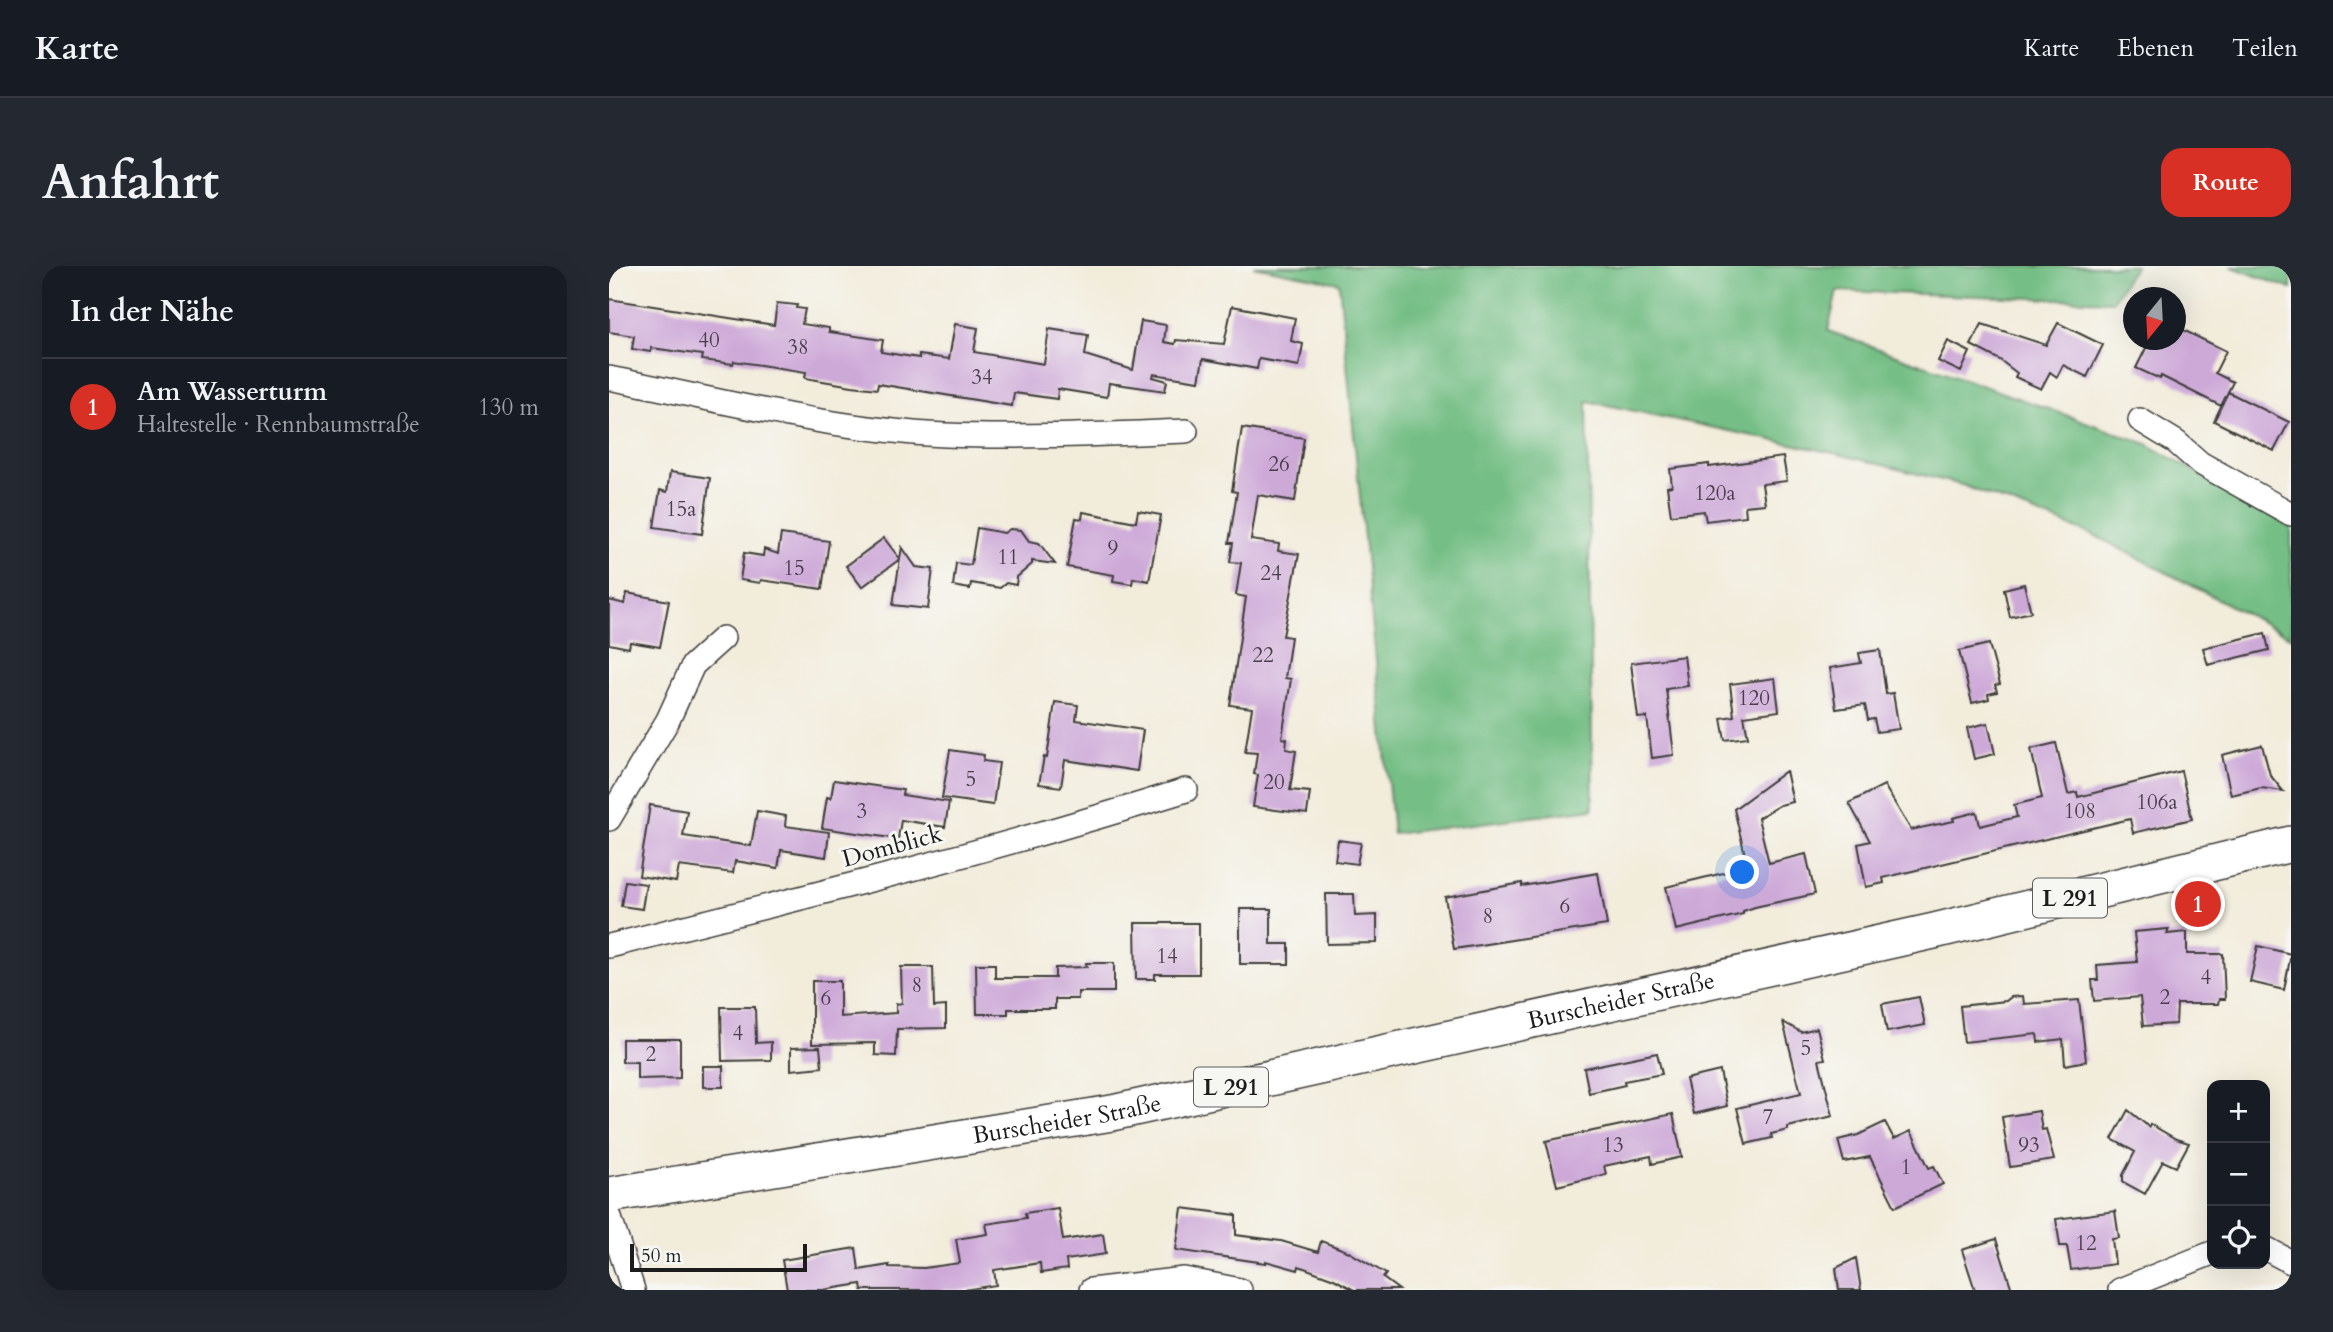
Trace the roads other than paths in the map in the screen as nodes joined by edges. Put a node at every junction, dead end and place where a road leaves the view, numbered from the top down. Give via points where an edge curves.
1 (609, 378) edge
2 (2140, 420) dead end
3 (1186, 431) dead end
4 (2291, 514) edge
5 (723, 638) dead end
6 (1186, 790) dead end
7 (609, 819) edge
8 (2291, 844) edge
9 (609, 946) edge
10 (609, 1195) edge
11 (609, 1215) edge
12 (2270, 1251) edge
13 (2207, 1255) edge
14 (2291, 1262) edge
15 (633, 1290) edge
16 (1091, 1290) edge
17 (1240, 1290) edge
18 (2120, 1290) edge

1 - 3 street via 802,419 944,435
2 - 4 street via 2200,463
5 - 7 street via 694,665 668,720
6 - 9 street, Domblick via 1107,815
8 - 10 main road, Burscheider Straße / L 291 via 1848,950 1111,1114
11 - 15 street
12 - 14 street
13 - 18 street
16 - 17 street via 1184,1279

